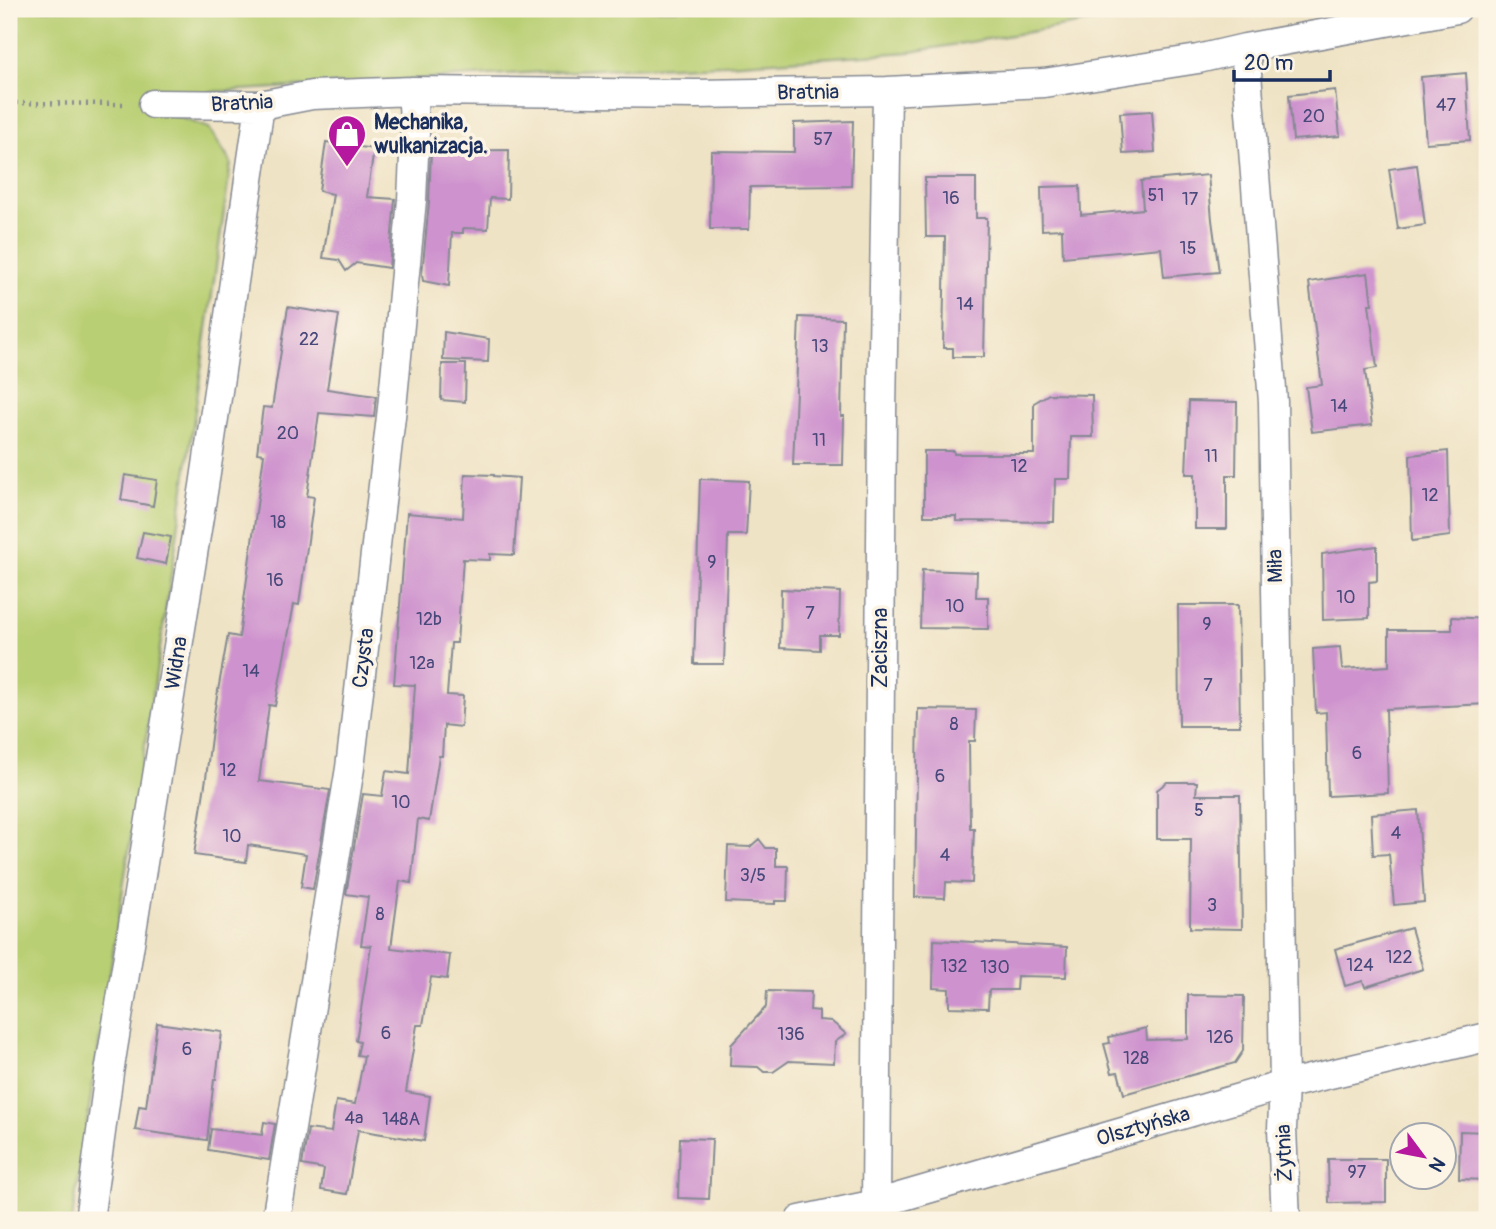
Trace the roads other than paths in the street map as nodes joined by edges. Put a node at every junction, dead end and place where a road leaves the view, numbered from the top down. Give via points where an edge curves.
1 (1457, 9) edge
2 (1245, 48) junction
3 (412, 91) junction
4 (887, 92) junction
5 (153, 104) road end
6 (260, 106) junction
7 (1487, 1037) edge
8 (1284, 1085) junction
9 (876, 1204) junction
10 (89, 1220) edge
11 (276, 1220) edge
12 (800, 1220) edge
13 (1286, 1220) edge

1 - 2 street, Bratnia
2 - 4 street, Bratnia via 1044,83
2 - 8 street, Miła via 1273,402
3 - 4 street, Bratnia
3 - 6 street, Bratnia via 312,95
3 - 11 street, Czysta via 412,200 350,768
4 - 9 street, Zaciszna
5 - 6 street, Bratnia
6 - 10 street, Widna
7 - 8 street, Olsztyńska
8 - 9 street, Olsztyńska
8 - 13 street, Żytnia
9 - 12 street, Olsztyńska

